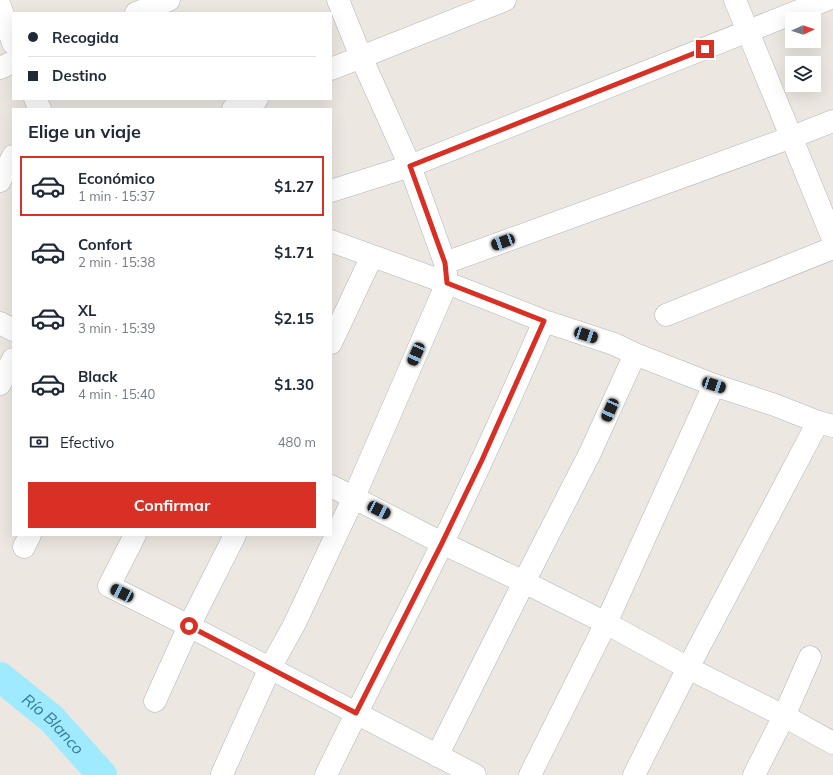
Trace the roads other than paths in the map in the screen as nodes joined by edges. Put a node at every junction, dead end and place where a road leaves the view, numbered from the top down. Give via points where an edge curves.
1 (169, 0) edge
2 (338, 0) edge
3 (505, 0) edge
4 (735, 0) edge
5 (826, 0) edge
6 (0, 6) edge
7 (139, 12) edge
8 (749, 32) junction
9 (12, 40) edge
10 (361, 56) junction
11 (12, 62) edge
12 (0, 68) edge
13 (332, 69) edge
14 (255, 100) edge
15 (235, 108) edge
16 (833, 121) edge
17 (792, 138) junction
18 (12, 158) edge
19 (410, 166) junction
20 (0, 181) edge
21 (332, 191) edge
22 (833, 239) edge
23 (332, 241) edge
24 (833, 248) edge
25 (372, 256) junction
26 (446, 273) junction
27 (666, 315) dead end
28 (544, 321) junction
29 (0, 323) edge
30 (12, 329) edge
31 (332, 340) edge
32 (635, 354) junction
33 (12, 361) edge
34 (0, 384) edge
35 (714, 385) junction
36 (826, 424) edge
37 (332, 486) edge
38 (354, 497) junction
39 (134, 536) edge
40 (235, 536) edge
41 (442, 543) junction
42 (524, 582) junction
43 (606, 623) junction
44 (189, 626) junction
45 (810, 657) dead end
46 (270, 668) junction
47 (688, 668) junction
48 (155, 701) dead end
49 (356, 713) junction
50 (784, 716) junction
51 (833, 743) edge
52 (438, 756) junction
53 (222, 774) dead end
54 (326, 775) edge
55 (475, 775) edge
56 (530, 775) edge
57 (634, 775) edge
58 (754, 775) edge

1 - 7 street
2 - 10 street
3 - 10 street
4 - 8 street
5 - 8 street
6 - 9 street
8 - 17 street
8 - 19 street
10 - 13 street
10 - 19 street
11 - 12 street
14 - 15 street
16 - 17 street
17 - 22 street
17 - 26 street
18 - 20 street
19 - 21 street
19 - 26 street
23 - 25 street
24 - 27 street
25 - 26 street
25 - 31 street
26 - 28 street
26 - 38 street
28 - 32 street via 614,344
28 - 41 street via 496,432
29 - 30 street
32 - 35 street
32 - 42 street via 590,453
33 - 34 street
35 - 36 street
35 - 43 street
36 - 47 street
37 - 38 street
38 - 41 street
38 - 46 street via 294,625
39 - 44 street via 109,586
40 - 44 street
41 - 42 street
41 - 49 street
42 - 43 street
42 - 52 street
43 - 47 street
43 - 56 street
44 - 46 street
44 - 48 street
45 - 50 street
46 - 49 street
46 - 53 street
47 - 50 street
47 - 57 street
49 - 52 street
49 - 54 street
50 - 51 street
50 - 58 street
52 - 55 street

